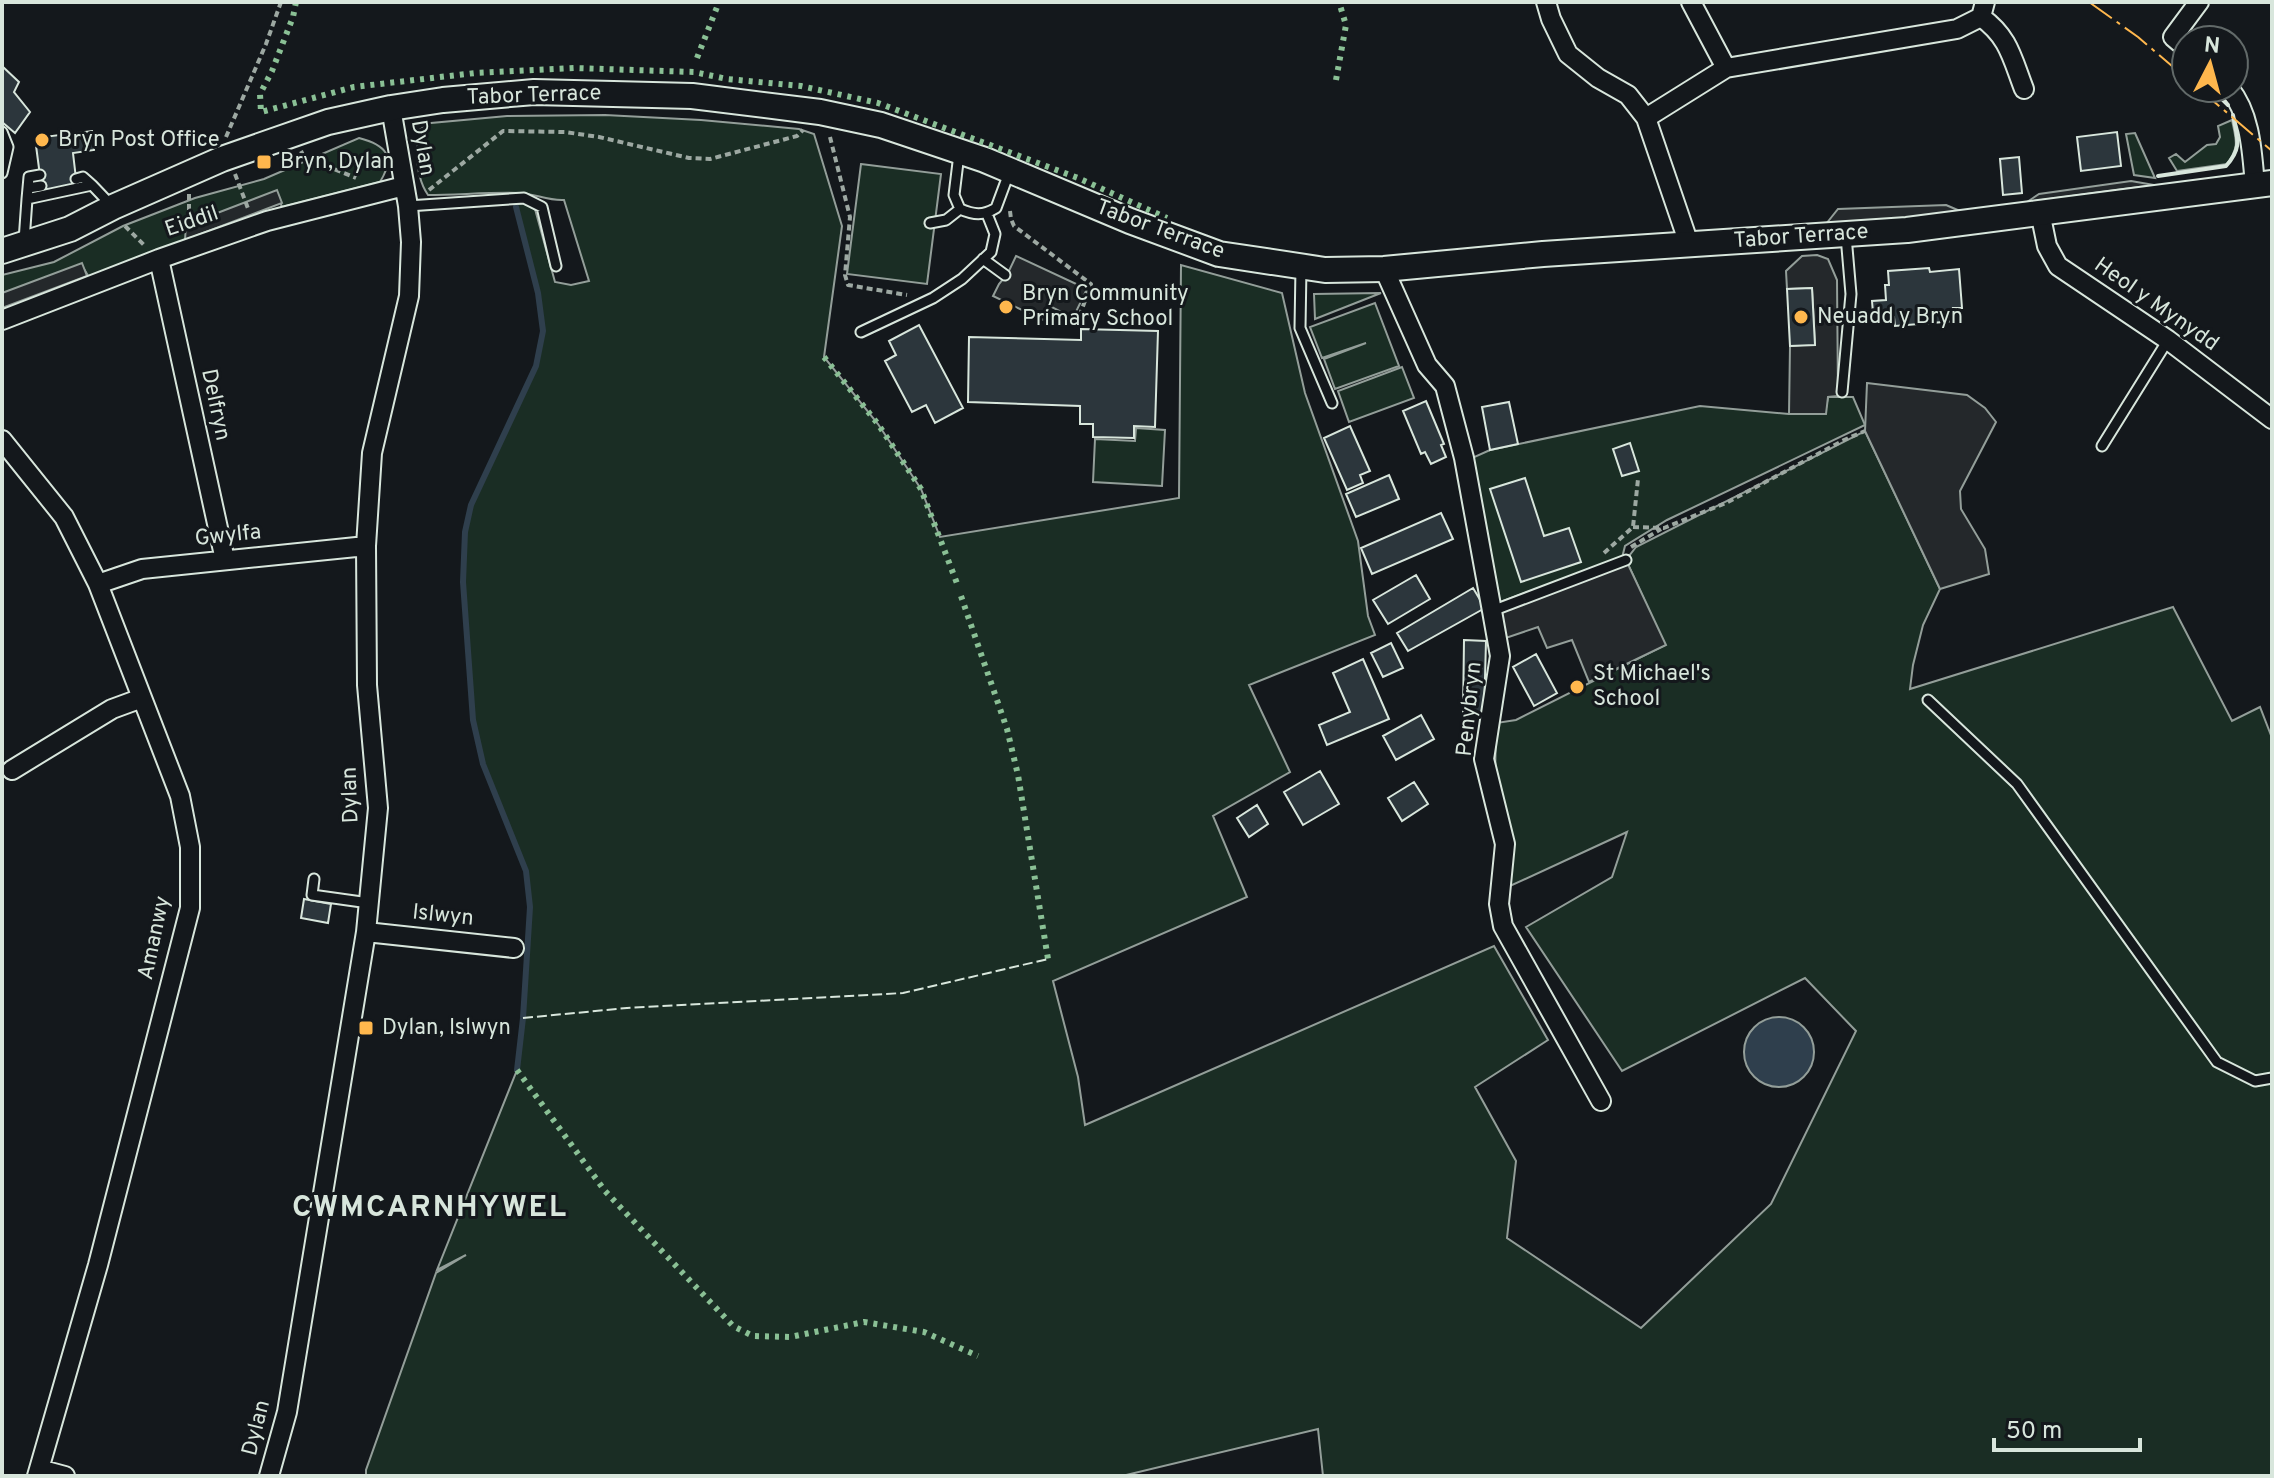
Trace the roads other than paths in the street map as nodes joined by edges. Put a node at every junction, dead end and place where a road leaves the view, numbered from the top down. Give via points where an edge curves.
1 (1546, 2) edge
2 (1691, 2) edge
3 (2199, 2) edge
4 (1983, 9) edge
5 (2183, 24) edge
6 (1726, 68) junction
7 (2024, 89) dead end
8 (2241, 104) edge
9 (391, 108) junction
10 (1646, 118) junction
11 (2, 132) edge
12 (959, 151) junction
13 (1010, 171) junction
14 (2, 173) edge
15 (78, 175) dead end
16 (40, 180) dead end
17 (2264, 184) edge
18 (92, 185) junction
19 (404, 186) junction
20 (27, 194) junction
21 (408, 206) junction
22 (113, 207) junction
23 (960, 209) junction
24 (2040, 212) junction
25 (987, 214) junction
26 (930, 223) dead end
27 (1846, 234) junction
28 (1689, 244) junction
29 (13, 248) edge
30 (159, 259) junction
31 (983, 259) junction
32 (556, 266) dead end
33 (1301, 267) junction
34 (1384, 269) junction
35 (1005, 275) dead end
36 (2, 320) edge
37 (861, 332) dead end
38 (2168, 340) junction
39 (1842, 392) dead end
40 (1332, 403) dead end
41 (2272, 419) edge
42 (2, 440) edge
43 (2102, 446) dead end
44 (366, 546) junction
45 (225, 560) junction
46 (1626, 560) road end
47 (98, 584) junction
48 (1492, 611) junction
49 (142, 698) junction
50 (1928, 700) dead end
51 (12, 770) dead end
52 (314, 879) dead end
53 (369, 903) junction
54 (366, 932) junction
55 (514, 948) dead end
56 (2272, 1078) edge
57 (1601, 1101) dead end
58 (38, 1473) edge
59 (65, 1476) edge
60 (269, 1476) edge

1 - 10 street via 1568,54 1628,95
2 - 6 street
3 - 5 street
4 - 6 street via 1957,29
4 - 7 street via 2004,38
6 - 10 street
8 - 17 street
9 - 12 main road, Tabor Terrace via 534,92 692,96 822,112
9 - 19 street, Dylan
9 - 22 main road, Tabor Terrace via 328,122 225,158
10 - 28 street
11 - 14 lane via 8,147
12 - 13 main road, Tabor Terrace
12 - 23 lane via 954,195
13 - 25 lane via 996,208
13 - 33 main road, Tabor Terrace via 1219,254
15 - 18 lane
16 - 20 lane via 29,177
17 - 24 main road, Tabor Terrace
18 - 20 lane
18 - 22 lane
19 - 21 street, Dylan
19 - 30 street, Eiddil via 254,225
20 - 29 lane
21 - 32 lane via 524,198 542,207
21 - 44 street, Dylan via 409,296 372,453
22 - 29 main road, Tabor Terrace via 70,229
23 - 25 lane
23 - 26 lane via 946,220
24 - 27 main road, Tabor Terrace
24 - 38 street, Heol y Mynydd via 2047,246 2058,266
25 - 31 lane via 995,234 991,252
27 - 28 main road, Tabor Terrace
27 - 39 lane via 1851,294
28 - 34 main road, Tabor Terrace
30 - 36 street, Eiddil
30 - 45 street, Delfryn
31 - 35 lane
31 - 37 lane via 921,304
33 - 34 main road, Tabor Terrace
33 - 40 lane via 1300,328
34 - 48 street, Penybryn via 1427,365 1445,386
38 - 41 street, Heol y Mynydd
38 - 43 lane
42 - 47 street, Amanwy via 64,517
44 - 45 street, Gwylfa
44 - 53 street, Dylan via 367,685 378,808
45 - 47 street, Gwylfa via 142,569
46 - 48 lane
47 - 49 street, Amanwy
48 - 57 street, Penybryn via 1500,656 1484,759 1505,844 1499,904 1503,926
49 - 51 street via 112,709
49 - 58 street, Amanwy via 180,796 190,847 190,908
50 - 56 lane via 2017,784 2217,1062 2255,1081
52 - 53 lane via 312,895
53 - 54 street, Dylan
54 - 55 street, Islwyn
54 - 60 street, Dylan via 287,1412
58 - 59 street

